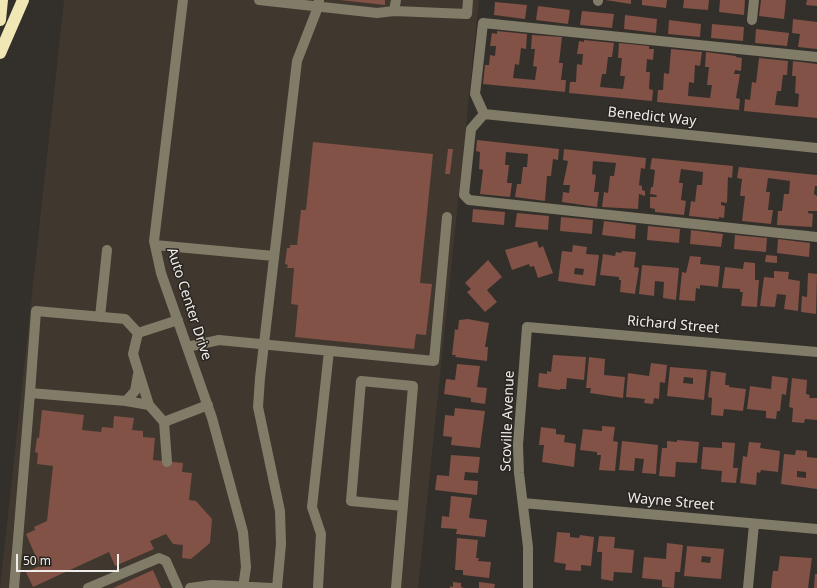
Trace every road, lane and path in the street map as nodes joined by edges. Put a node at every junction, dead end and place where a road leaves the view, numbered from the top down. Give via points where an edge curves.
1 (2, 0) edge
2 (23, 0) edge
3 (183, 0) edge
4 (259, 0) edge
5 (396, 0) edge
6 (468, 0) edge
7 (754, 0) edge
8 (319, 3) edge
9 (394, 11) junction
10 (0, 20) edge
11 (752, 20) dead end
12 (0, 53) edge
13 (817, 57) edge
14 (484, 114) junction
15 (817, 148) edge
16 (447, 217) dead end
17 (817, 237) edge
18 (155, 245) junction
19 (107, 250) dead end
20 (274, 256) junction
21 (100, 317) junction
22 (178, 320) junction
23 (527, 327) joint
24 (138, 333) junction
25 (264, 345) junction
26 (187, 347) junction
27 (330, 351) junction
28 (817, 352) edge
29 (138, 372) junction
30 (30, 393) junction
31 (126, 401) junction
32 (208, 405) junction
33 (149, 406) junction
34 (164, 422) junction
35 (167, 462) dead end
36 (523, 503) junction
37 (403, 506) junction
38 (754, 524) junction
39 (817, 529) edge
40 (244, 587) edge
41 (14, 588) edge
42 (88, 588) edge
43 (178, 588) edge
44 (190, 588) edge
45 (272, 588) edge
46 (277, 588) edge
47 (318, 588) edge
48 (396, 588) edge
49 (528, 588) edge
50 (748, 588) edge

1 - 10 highway
2 - 12 highway
3 - 18 street, Auto Center Drive
4 - 8 street
5 - 9 street
6 - 9 street via 467,14
7 - 11 street
8 - 9 street via 377,13
8 - 20 street via 297,60
13 - 14 street via 483,23 475,94
14 - 15 street, Benedict Way
14 - 17 street via 471,129 464,195 470,200
16 - 27 street via 434,361
18 - 20 street
18 - 22 street, Auto Center Drive via 161,272
19 - 21 street
20 - 25 street
21 - 24 street via 125,319
21 - 30 street via 36,311
22 - 24 street
22 - 26 street, Auto Center Drive
23 - 28 street, Richard Street
23 - 36 street, Scoville Avenue via 518,445 518,473
24 - 29 street via 132,354
25 - 26 street via 219,340
25 - 27 street
25 - 46 street via 258,407 280,511 281,544
26 - 32 street, Auto Center Drive
27 - 47 street via 312,507 321,534
29 - 31 street via 135,392
29 - 33 street
30 - 31 street
30 - 41 street
31 - 33 street
32 - 34 street
32 - 40 street, Auto Center Drive via 243,532 246,567
33 - 34 street
34 - 35 street
36 - 38 street, Wayne Street
36 - 49 street, Scoville Avenue via 528,547
37 - 37 street via 413,386 361,381 351,501
37 - 48 street
38 - 39 street, Wayne Street
38 - 50 street
40 - 44 street via 212,585
40 - 45 street
42 - 43 street via 159,558 166,561

